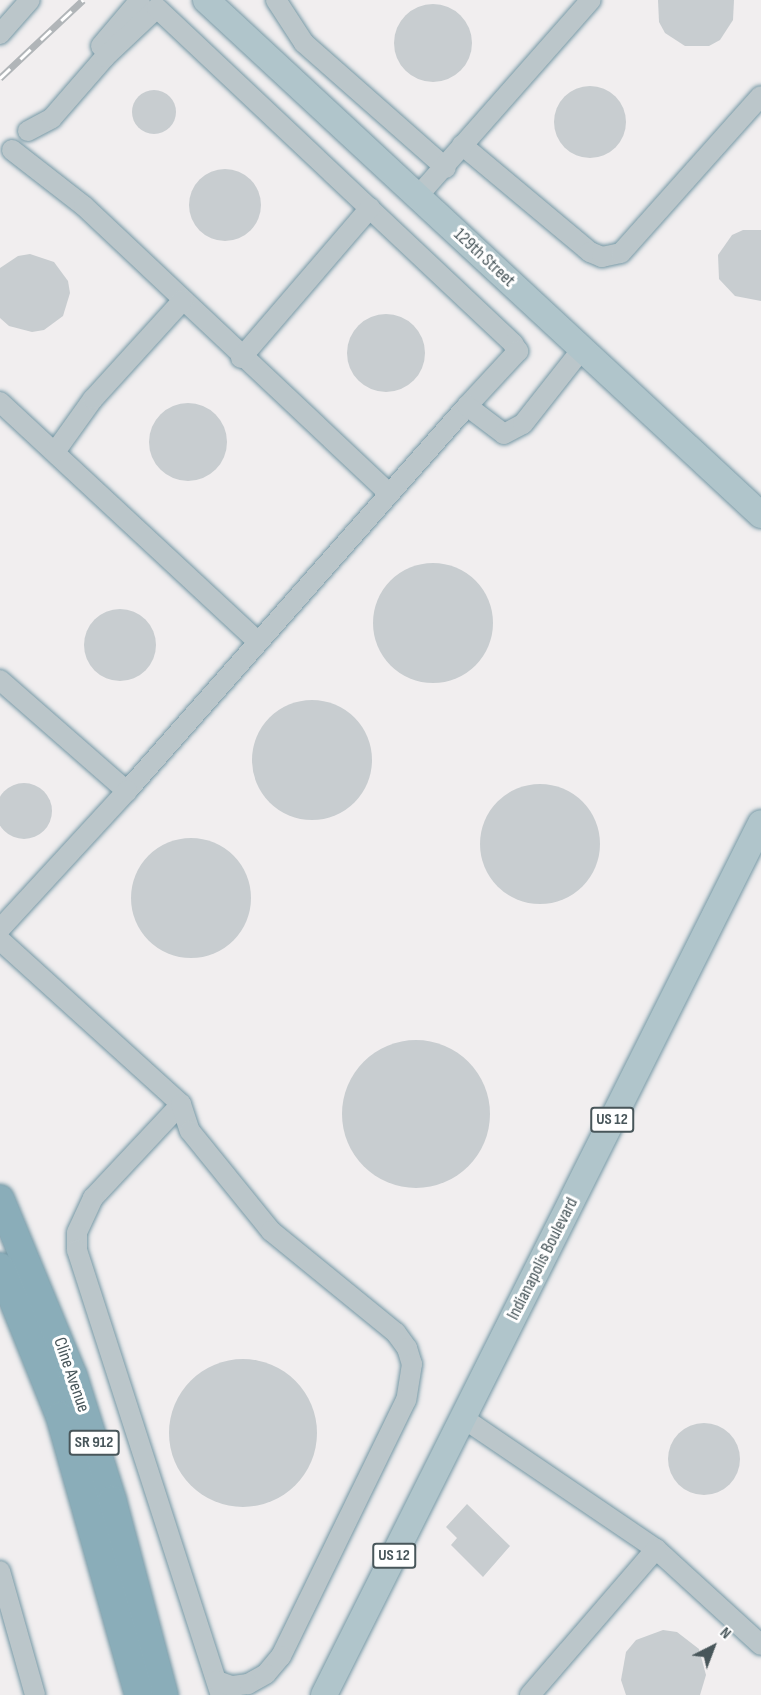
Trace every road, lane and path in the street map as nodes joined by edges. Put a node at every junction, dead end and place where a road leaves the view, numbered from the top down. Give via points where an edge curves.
1 (30, 0) edge
2 (140, 0) edge
3 (207, 0) edge
4 (276, 0) edge
5 (591, 0) edge
6 (0, 34) edge
7 (761, 96) edge
8 (28, 131) junction
9 (462, 145) junction
10 (6, 157) edge
11 (446, 168) junction
12 (418, 196) junction
13 (370, 208) junction
14 (183, 300) junction
15 (582, 349) junction
16 (241, 358) junction
17 (0, 402) edge
18 (467, 406) junction
19 (55, 452) junction
20 (389, 493) junction
21 (761, 515) edge
22 (258, 642) junction
23 (0, 680) edge
24 (127, 791) junction
25 (761, 823) edge
26 (0, 929) edge
27 (0, 940) edge
28 (181, 1104) junction
29 (0, 1199) edge
30 (0, 1267) edge
31 (463, 1418) junction
32 (656, 1549) junction
33 (0, 1572) edge
34 (761, 1645) edge
35 (219, 1688) edge
36 (35, 1695) edge
37 (139, 1695) edge
38 (164, 1695) edge
39 (324, 1695) edge
40 (530, 1695) edge

1 - 6 lane
2 - 8 lane
3 - 12 main road, 129th Street
4 - 11 lane via 304,43
5 - 9 lane
7 - 9 lane via 621,254 602,257 590,252
8 - 10 lane
8 - 13 lane via 52,118 105,57 157,8
9 - 11 lane
10 - 14 lane via 84,206
11 - 12 lane
12 - 15 main road, 129th Street
13 - 16 lane
13 - 18 lane via 482,310 518,351
14 - 16 lane
14 - 19 lane via 107,382
15 - 18 lane via 523,424 504,434
15 - 21 main road, 129th Street
16 - 20 lane
17 - 19 lane
18 - 20 lane
19 - 22 lane
20 - 22 lane
22 - 24 lane
23 - 24 lane
24 - 26 lane
25 - 31 main road, Indianapolis Boulevard / US 12
27 - 28 lane
28 - 35 lane via 93,1198 77,1233 77,1250
28 - 35 lane via 190,1131 271,1230 396,1333 412,1364 406,1400 281,1656 266,1674 248,1684
29 - 38 highway, Cline Avenue / SR 912 via 73,1376 112,1500
30 - 37 highway, Cline Avenue / SR 912 via 60,1416
31 - 32 lane
31 - 39 main road, Indianapolis Boulevard / US 12
32 - 34 lane
32 - 40 lane
33 - 36 lane

